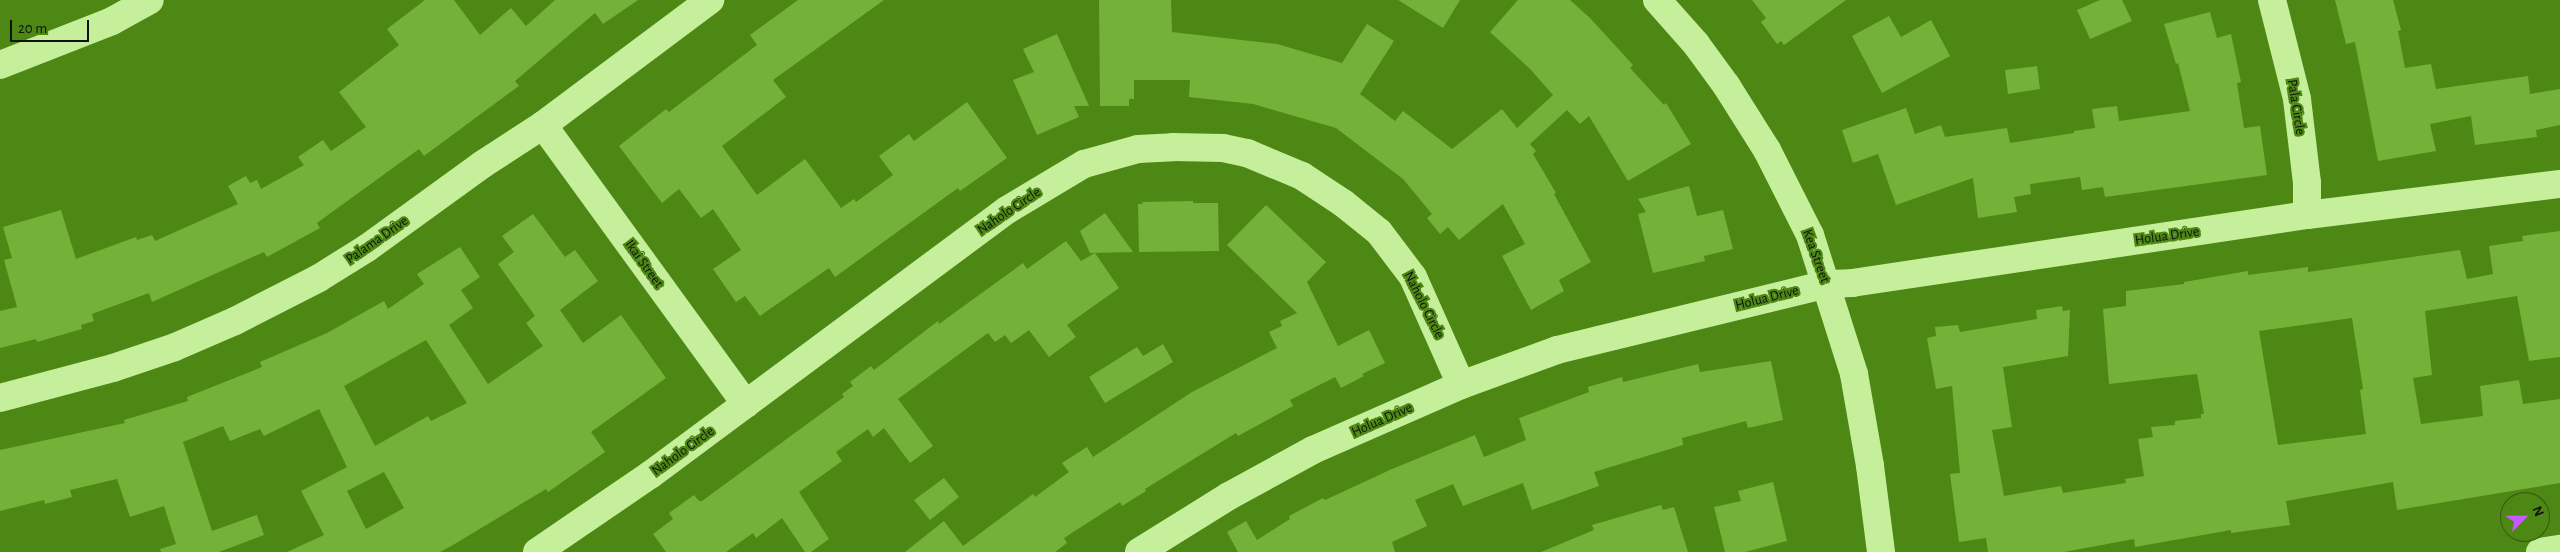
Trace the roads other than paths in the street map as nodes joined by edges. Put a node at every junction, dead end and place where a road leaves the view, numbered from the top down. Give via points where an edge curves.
1 (150, 0) edge
2 (710, 0) edge
3 (1657, 0) edge
4 (2272, 0) edge
5 (0, 66) edge
6 (543, 125) junction
7 (2560, 184) edge
8 (2307, 215) junction
9 (1827, 284) junction
10 (1461, 385) junction
11 (0, 398) edge
12 (746, 404) junction
13 (2560, 549) edge
14 (537, 552) edge
15 (1139, 552) edge
16 (1880, 552) edge
17 (2540, 552) edge

1 - 5 street via 112,21
2 - 6 street, Palama Drive
3 - 9 street, Kea Street via 1696,44 1726,85 1766,150 1810,235
4 - 8 street, Pala Circle via 2297,99 2307,183
6 - 11 street, Palama Drive via 482,164 367,248 268,305 175,347 113,368
6 - 12 street, Ikai Street
7 - 8 street, Holua Drive
8 - 9 street, Holua Drive via 1852,283
9 - 10 street, Holua Drive via 1557,350
9 - 16 street, Kea Street via 1854,374 1870,466
10 - 12 street, Naholo Circle via 1413,277 1379,232 1302,176 1223,148 1173,147 1138,149 1110,156 1084,164 1056,180 1007,210
10 - 15 street, Holua Drive via 1313,450 1229,496
12 - 14 street, Naholo Circle via 610,504
13 - 17 street

